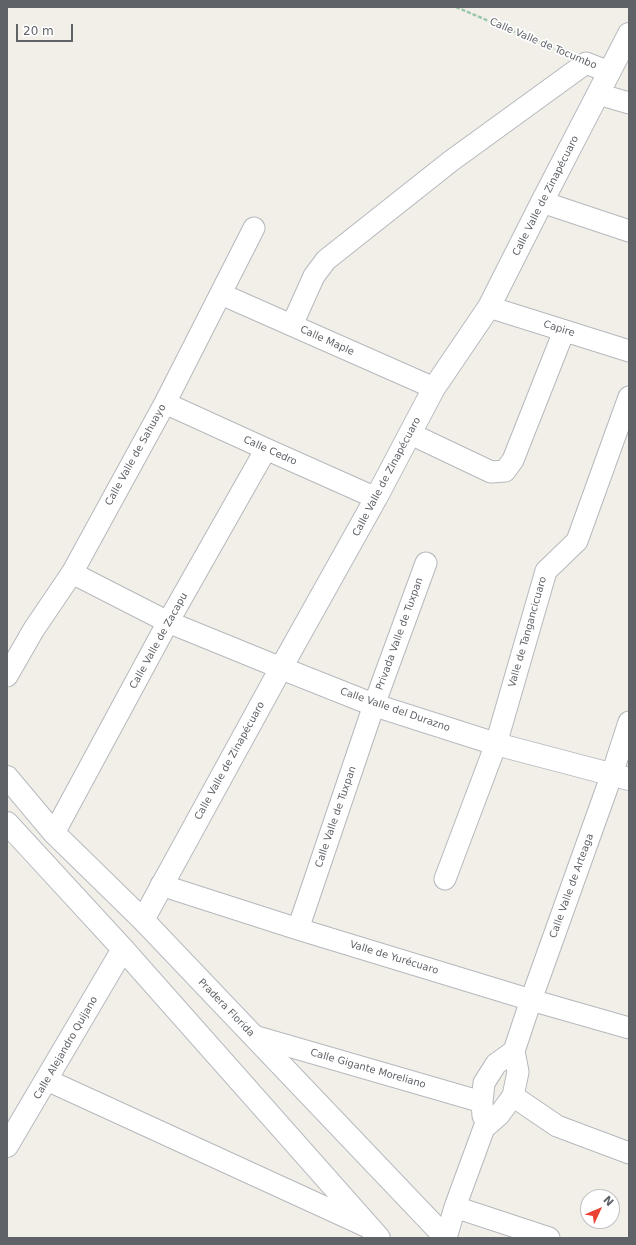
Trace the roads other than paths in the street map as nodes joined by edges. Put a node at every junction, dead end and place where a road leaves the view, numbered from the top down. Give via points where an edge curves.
1 (629, 34) edge
2 (609, 72) junction
3 (598, 94) junction
4 (629, 104) edge
5 (542, 202) junction
6 (254, 228) dead end
7 (629, 231) edge
8 (221, 294) junction
9 (490, 307) junction
10 (292, 325) junction
11 (564, 331) junction
12 (629, 351) edge
13 (434, 388) junction
14 (629, 397) edge
15 (165, 403) junction
16 (411, 434) junction
17 (266, 449) junction
18 (376, 498) junction
19 (426, 563) dead end
20 (72, 573) junction
21 (168, 622) junction
22 (281, 668) junction
23 (7, 676) edge
24 (374, 705) junction
25 (629, 722) edge
26 (496, 744) junction
27 (7, 777) edge
28 (620, 777) edge
29 (7, 823) edge
30 (54, 834) junction
31 (445, 880) dead end
32 (161, 885) junction
33 (143, 920) junction
34 (298, 929) junction
35 (124, 949) junction
36 (531, 1000) junction
37 (629, 1028) edge
38 (254, 1036) junction
39 (514, 1051) junction
40 (46, 1080) junction
41 (513, 1096) junction
42 (482, 1102) junction
43 (484, 1128) junction
44 (7, 1146) edge
45 (629, 1153) edge
46 (455, 1207) junction
47 (375, 1233) edge
48 (446, 1238) edge
49 (549, 1238) edge

1 - 2 street, Calle Valle de Zinapécuaro
2 - 3 street, Calle Valle de Zinapécuaro
2 - 10 street, Calle Valle de Tocumbo via 586,63 451,161 326,260 314,276
3 - 4 street
3 - 5 street, Calle Valle de Zinapécuaro
5 - 7 street
5 - 9 street, Calle Valle de Zinapécuaro
6 - 8 street, Calle Valle de Sahuayo
8 - 10 street, Calle Maple
8 - 15 street, Calle Valle de Sahuayo
9 - 11 street, Capire
9 - 13 street, Calle Valle de Zinapécuaro
10 - 13 street, Calle Maple
11 - 12 street, Capire
11 - 16 street via 513,460 505,471 491,472
13 - 16 street, Calle Valle de Zinapécuaro
14 - 26 street, Valle de Tangancicuaro via 577,541 546,571
15 - 17 street, Calle Cedro
15 - 20 street, Calle Valle de Sahuayo
16 - 18 street, Calle Valle de Zinapécuaro
17 - 18 street, Calle Cedro
17 - 21 street, Calle Valle de Zacapu
18 - 22 street, Calle Valle de Zinapécuaro
19 - 24 street, Privada Valle de Tuxpan
20 - 21 street, Calle Valle del Durazno
20 - 23 street, Calle Valle de Sahuayo via 34,629
21 - 22 street, Calle Valle del Durazno
21 - 30 street, Calle Valle de Zacapu
22 - 24 street, Calle Valle del Durazno
22 - 32 street, Calle Valle de Zinapécuaro
24 - 26 street, Calle Valle del Durazno
24 - 34 street, Calle Valle de Tuxpan
25 - 28 street, Calle Valle de Arteaga
26 - 28 street, Calle Valle del Durazno
26 - 31 street, Valle de Tangancicuaro
27 - 30 street, Pradera Florida
28 - 36 street, Calle Valle de Arteaga
29 - 35 street
30 - 33 street, Pradera Florida
32 - 33 street, Calle Valle de Zinapécuaro
32 - 34 street, Valle de Yurécuaro
33 - 38 street, Pradera Florida
34 - 36 street, Valle de Yurécuaro
35 - 40 street, Calle Alejandro Quijano
35 - 47 street
36 - 37 street, Valle de Yurécuaro
36 - 39 street, Calle Valle de Arteaga
38 - 42 street, Calle Gigante Moreliano
38 - 48 street, Pradera Florida
39 - 41 street, Calle Valle de Arteaga via 518,1072
39 - 42 street, Calle Valle de Arteaga via 492,1070 484,1083
40 - 44 street, Calle Alejandro Quijano
40 - 47 street
41 - 43 street, Calle Valle de Arteaga via 499,1115
41 - 45 street via 557,1126
42 - 43 street, Calle Valle de Arteaga
43 - 46 street, Calle Valle de Arteaga
46 - 48 street, Calle Valle de Arteaga
46 - 49 street

